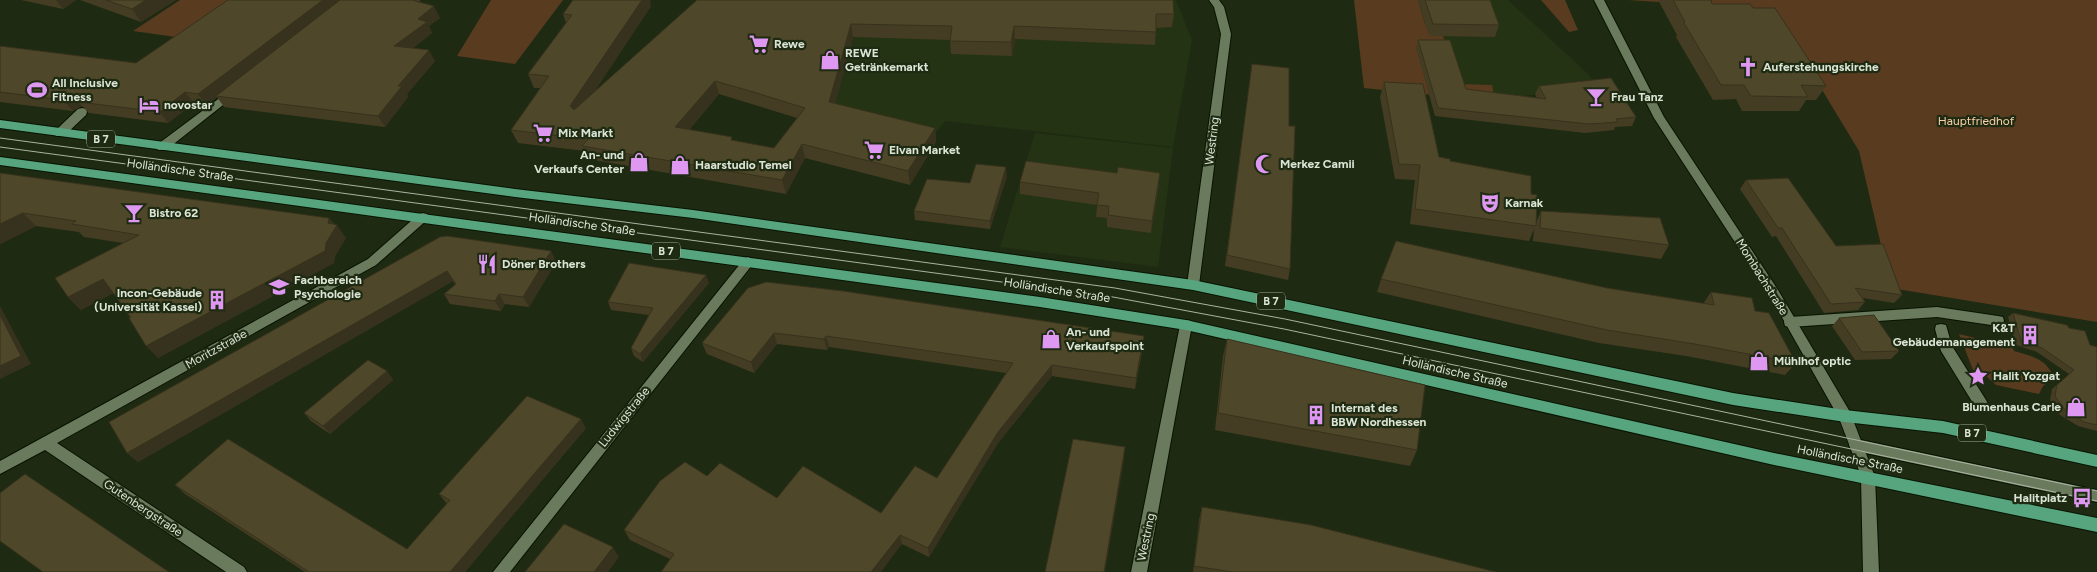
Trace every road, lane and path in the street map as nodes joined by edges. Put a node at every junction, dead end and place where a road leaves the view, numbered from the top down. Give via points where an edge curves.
1 (1214, 0) edge
2 (1599, 0) edge
3 (244, 84) edge
4 (82, 112) edge
5 (0, 124) edge
6 (60, 133) junction
7 (162, 147) junction
8 (0, 160) edge
9 (423, 217) junction
10 (748, 262) junction
11 (1193, 285) junction
12 (1998, 321) dead end
13 (1790, 322) junction
14 (1186, 325) junction
15 (1942, 330) dead end
16 (1981, 404) dead end
17 (1845, 416) junction
18 (46, 443) junction
19 (1856, 445) junction
20 (2097, 461) edge
21 (0, 468) edge
22 (1868, 477) junction
23 (2097, 496) edge
24 (2097, 525) edge
25 (238, 572) edge
26 (500, 572) edge
27 (1139, 572) edge
28 (1871, 572) edge

1 - 11 street, Westring via 1226,34
2 - 13 street, Mombachstraße via 1659,118
3 - 7 street
4 - 6 street
5 - 6 main road, Holländische Straße / B 7
6 - 7 main road, Holländische Straße / B 7
7 - 11 main road, Holländische Straße / B 7 via 693,214
8 - 9 main road, Holländische Straße / B 7
9 - 10 main road, Holländische Straße / B 7
9 - 18 street, Moritzstraße via 372,262
10 - 14 main road, Holländische Straße / B 7
10 - 26 street, Ludwigstraße
11 - 17 main road, Holländische Straße / B 7 via 1733,399
12 - 13 street via 1938,312
13 - 17 street, Mombachstraße
14 - 22 main road, Holländische Straße / B 7 via 1774,460
14 - 27 street, Westring
15 - 16 street via 1946,347
17 - 19 street, Mombachstraße
17 - 20 main road, Holländische Straße / B 7 via 1943,427
18 - 21 street, Moritzstraße
18 - 25 street, Gutenbergstraße
19 - 22 street, Mombachstraße
19 - 23 street
22 - 24 main road, Holländische Straße / B 7
22 - 28 street, Mombachstraße

